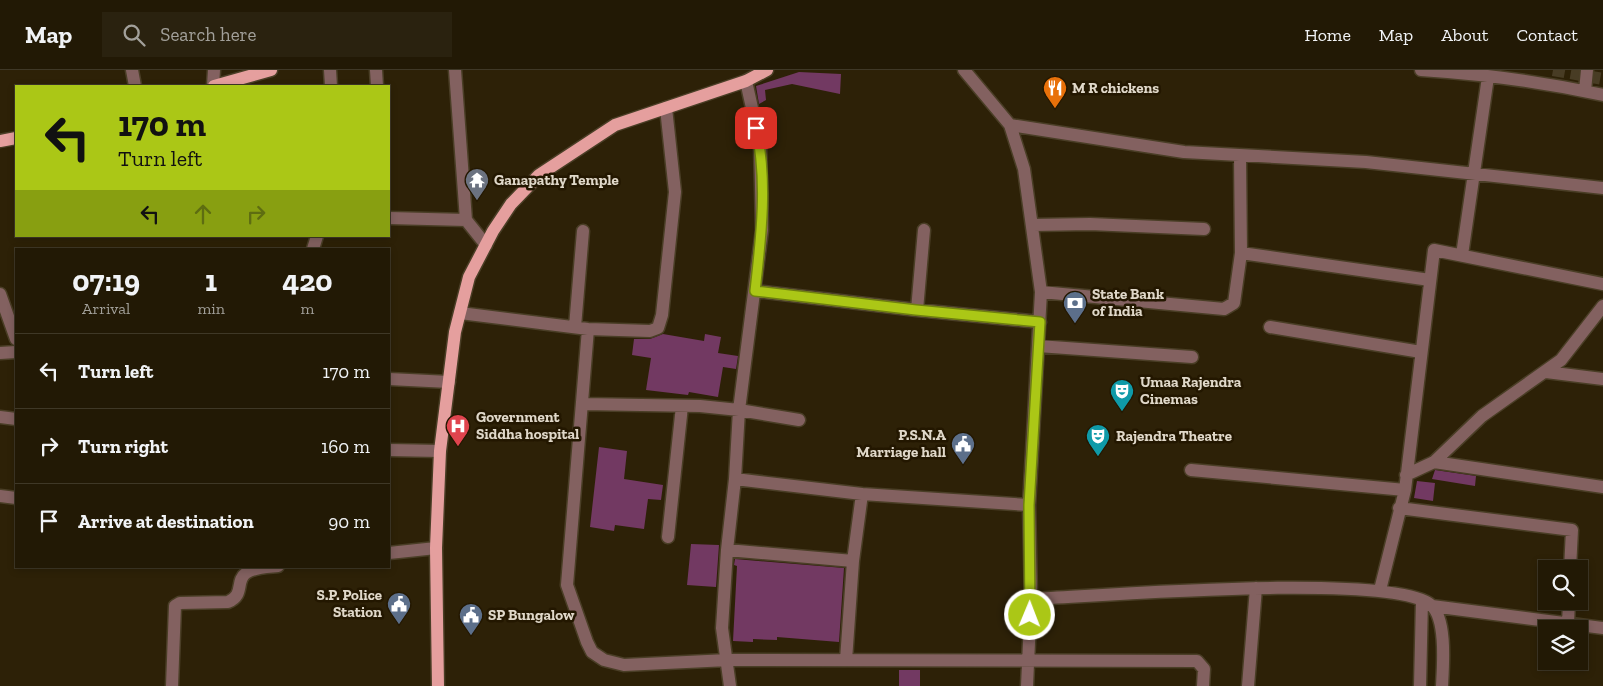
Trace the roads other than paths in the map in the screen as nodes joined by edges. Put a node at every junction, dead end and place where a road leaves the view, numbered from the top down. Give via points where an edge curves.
1 (132, 70) edge
2 (214, 70) edge
3 (271, 70) edge
4 (330, 70) edge
5 (376, 70) edge
6 (455, 70) edge
7 (767, 70) edge
8 (964, 70) edge
9 (1421, 70) edge
10 (1587, 70) edge
11 (1488, 77) junction
12 (746, 81) junction
13 (135, 85) edge
14 (214, 85) edge
15 (218, 85) edge
16 (331, 85) edge
17 (377, 85) edge
18 (1585, 91) junction
19 (1603, 95) edge
20 (666, 108) junction
21 (1010, 125) junction
22 (15, 138) edge
23 (0, 140) edge
24 (1240, 157) junction
25 (1472, 175) junction
26 (1603, 188) edge
27 (390, 218) edge
28 (466, 220) junction
29 (1032, 225) junction
30 (1204, 229) dead end
31 (924, 230) dead end
32 (583, 231) dead end
33 (486, 245) junction
34 (1241, 253) junction
35 (1462, 255) junction
36 (1430, 280) junction
37 (1603, 284) edge
38 (755, 291) junction
39 (1041, 292) junction
40 (0, 294) edge
41 (1603, 306) edge
42 (916, 310) junction
43 (460, 313) junction
44 (1040, 322) junction
45 (1270, 327) dead end
46 (582, 328) junction
47 (15, 336) edge
48 (1038, 346) junction
49 (15, 352) edge
50 (1421, 352) junction
51 (0, 353) edge
52 (0, 357) edge
53 (1192, 357) dead end
54 (1546, 372) junction
55 (390, 379) edge
56 (1603, 379) edge
57 (449, 382) junction
58 (583, 404) junction
59 (682, 406) junction
60 (739, 410) junction
61 (0, 417) edge
62 (15, 419) edge
63 (799, 420) dead end
64 (390, 450) edge
65 (440, 451) junction
66 (1434, 462) junction
67 (1191, 470) dead end
68 (1406, 475) junction
69 (735, 479) junction
70 (1603, 487) edge
71 (1405, 490) junction
72 (862, 494) junction
73 (0, 496) edge
74 (15, 498) edge
75 (1029, 505) junction
76 (1400, 508) junction
77 (668, 537) dead end
78 (436, 548) junction
79 (727, 550) junction
80 (390, 553) edge
81 (1570, 560) edge
82 (853, 561) junction
83 (268, 568) edge
84 (1256, 588) junction
85 (1380, 590) junction
86 (1031, 600) junction
87 (1427, 603) junction
88 (1541, 620) edge
89 (1588, 626) edge
90 (1603, 628) edge
91 (728, 660) junction
92 (846, 660) junction
93 (1028, 661) junction
94 (172, 686) edge
95 (438, 686) edge
96 (730, 686) edge
97 (1027, 686) edge
98 (1203, 686) edge
99 (1248, 686) edge
100 (1420, 686) edge
101 (1442, 686) edge

1 - 13 street
2 - 14 street
3 - 15 main road
4 - 16 street
5 - 17 street
6 - 28 street
7 - 12 main road
8 - 21 street
9 - 11 street
10 - 18 street
11 - 18 street
11 - 25 street
12 - 20 main road
12 - 38 street via 760,144 762,230
18 - 19 street
20 - 33 main road via 615,125 539,174 511,204
20 - 46 street via 675,192 658,328 650,331
21 - 24 street via 1184,152
21 - 29 street via 1024,169
22 - 23 main road
24 - 25 street via 1366,162
24 - 34 street
25 - 26 street
25 - 35 street
27 - 28 street
28 - 33 street
29 - 30 street
29 - 39 street
31 - 42 street
32 - 46 street
33 - 43 main road via 469,277
34 - 36 street
34 - 39 street via 1234,302 1224,309
35 - 36 street via 1434,250
35 - 37 street
36 - 50 street
38 - 42 street
38 - 60 street
39 - 44 street
40 - 47 street
41 - 54 street via 1561,360
42 - 44 street
43 - 46 street
43 - 57 main road
44 - 48 street
45 - 50 street
46 - 58 street
48 - 53 street
48 - 75 street
49 - 51 street
50 - 68 street
51 - 52 street
54 - 56 street
54 - 66 street via 1482,416
55 - 57 street
57 - 65 main road
58 - 59 street
58 - 91 street via 567,585 592,652 604,660 624,665
59 - 60 street
59 - 77 street
60 - 63 street
60 - 69 street
61 - 62 street
64 - 65 street
65 - 78 main road
66 - 68 street
66 - 70 street
67 - 71 street
68 - 71 street
69 - 72 street
69 - 79 street
71 - 76 street
72 - 75 street
72 - 82 street
73 - 74 street
75 - 86 street
76 - 81 street via 1572,530
76 - 85 street
78 - 80 street
78 - 95 main road
79 - 82 street
79 - 91 street via 722,628
82 - 92 street
83 - 94 street via 247,572 234,600 175,606
84 - 85 street
84 - 86 street
84 - 99 street
85 - 87 street
86 - 93 street
87 - 88 street
87 - 100 street
87 - 101 street via 1442,635
89 - 90 street
91 - 92 street
91 - 96 street
92 - 93 street
93 - 97 street
93 - 98 street via 1197,662 1204,670

